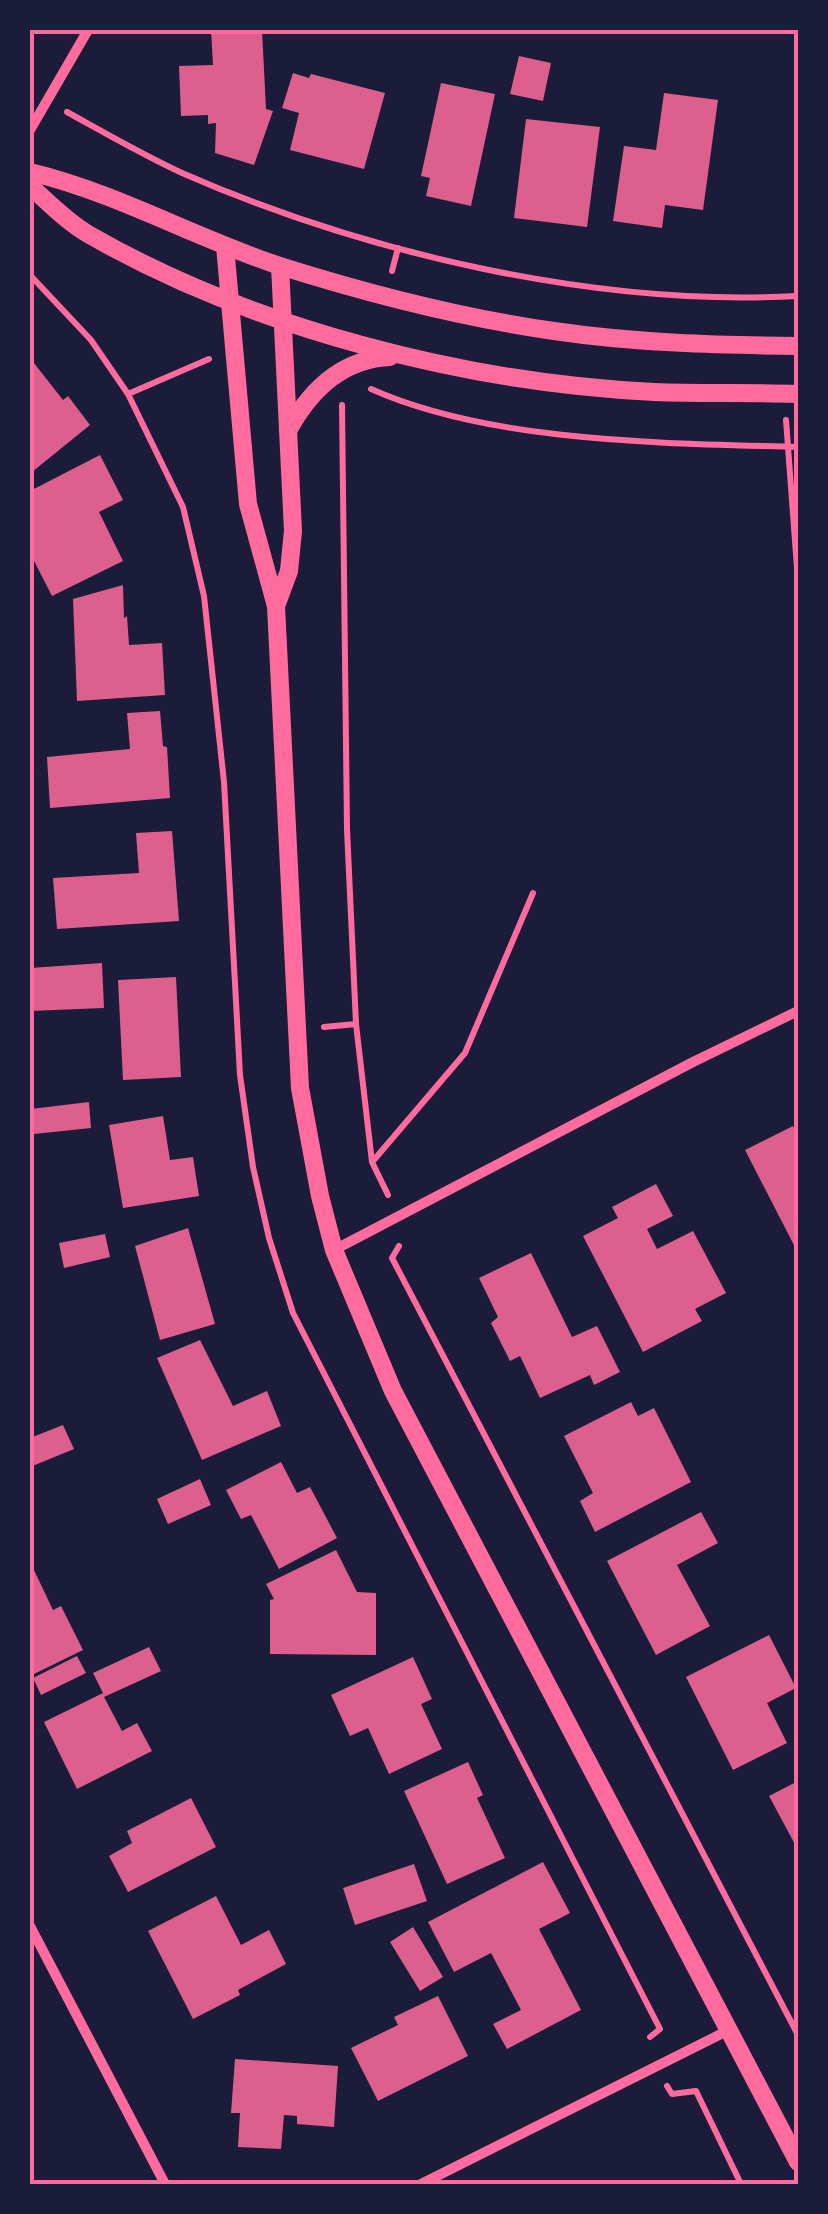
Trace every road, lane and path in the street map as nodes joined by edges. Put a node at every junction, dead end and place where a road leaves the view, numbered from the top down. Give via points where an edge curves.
1 (88, 30) edge
2 (75, 116) dead end
3 (30, 130) edge
4 (30, 172) edge
5 (30, 186) edge
6 (225, 246) junction
7 (280, 266) junction
8 (30, 275) edge
9 (798, 296) edge
10 (230, 304) junction
11 (282, 320) junction
12 (798, 346) edge
13 (411, 356) junction
14 (325, 380) junction
15 (128, 394) dead end
16 (791, 394) edge
17 (288, 432) junction
18 (798, 581) edge
19 (276, 606) junction
20 (533, 892) dead end
21 (798, 1011) edge
22 (356, 1024) junction
23 (298, 1029) junction
24 (406, 1235) dead end
25 (334, 1250) junction
26 (30, 1926) edge
27 (729, 2030) junction
28 (798, 2035) edge
29 (672, 2094) dead end
30 (798, 2162) edge
31 (165, 2184) edge
32 (422, 2184) edge
33 (742, 2184) edge

1 - 3 street
2 - 9 path via 202,181 320,226 457,264 603,288
4 - 6 street via 80,184
5 - 10 street via 85,232
6 - 7 street
6 - 10 street
7 - 11 street
7 - 12 street via 416,305 554,331
8 - 15 path via 91,340
10 - 11 street
10 - 19 street via 248,504
11 - 13 street
11 - 17 street
13 - 14 street via 369,358
13 - 16 street via 652,392
14 - 17 street
14 - 22 path via 342,401
16 - 18 path
17 - 19 street via 290,571
19 - 23 street
20 - 22 path via 465,1054 372,1162
21 - 25 street
22 - 23 path
23 - 25 street via 300,1088
24 - 28 path via 392,1258
25 - 27 street via 393,1392
26 - 31 street
27 - 30 street
27 - 32 street
29 - 33 path via 696,2091

